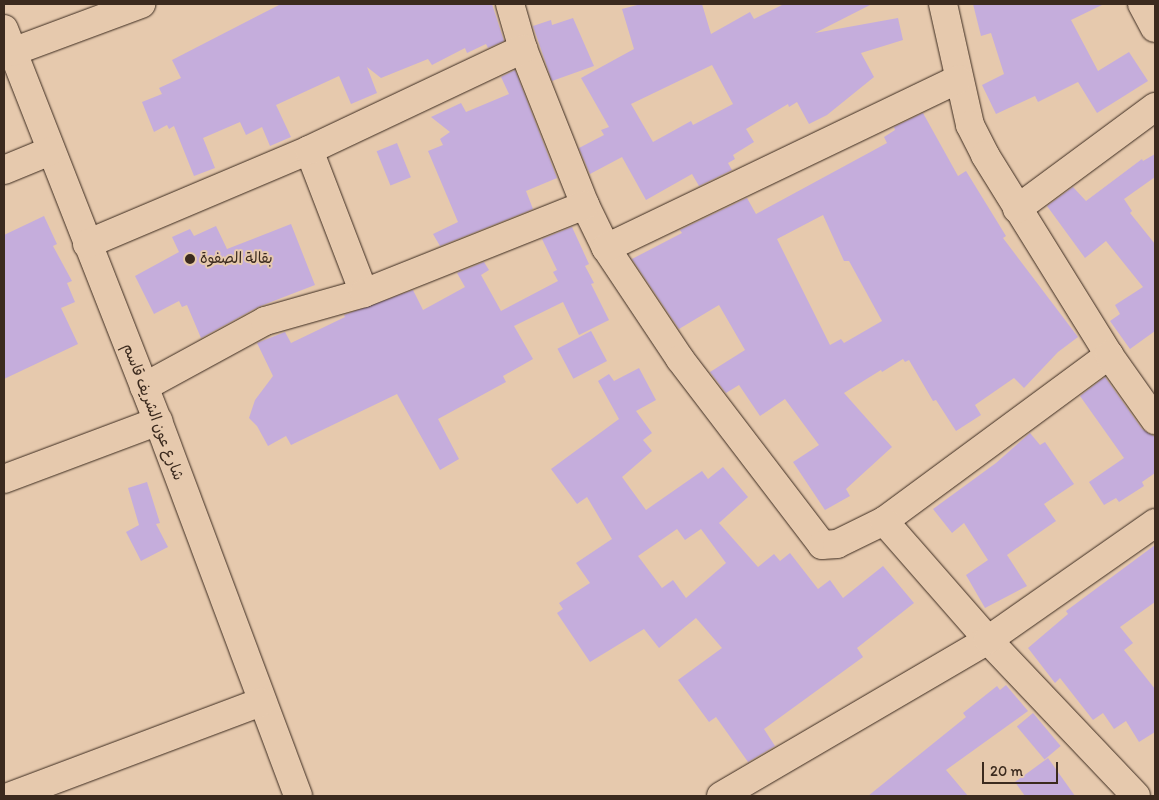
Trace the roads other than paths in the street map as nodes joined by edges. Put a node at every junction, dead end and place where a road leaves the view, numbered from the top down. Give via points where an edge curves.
1 (141, 4) edge
2 (510, 4) edge
3 (943, 4) edge
4 (1142, 4) edge
5 (1155, 28) edge
6 (8, 40) edge
7 (523, 49) junction
8 (958, 78) junction
9 (1155, 107) edge
10 (309, 150) junction
11 (50, 151) junction
12 (4, 170) edge
13 (584, 205) junction
14 (1017, 209) junction
15 (87, 244) junction
16 (606, 248) junction
17 (364, 293) junction
18 (1109, 356) junction
19 (144, 387) junction
20 (1155, 418) edge
21 (158, 421) junction
22 (4, 479) edge
23 (884, 522) junction
24 (1155, 523) edge
25 (988, 640) junction
26 (261, 702) junction
27 (11, 796) edge
28 (298, 796) edge
29 (721, 796) edge
30 (1136, 796) edge

1 - 6 street
2 - 7 street
3 - 8 street
4 - 5 street
6 - 11 street, شارع عون الشريف قاسم
7 - 10 street
7 - 13 street
8 - 14 street via 970,125
8 - 16 street
9 - 14 street
10 - 15 street
10 - 17 street
11 - 12 street
11 - 15 street, شارع عون الشريف قاسم
13 - 16 street
13 - 17 street
14 - 18 street
15 - 19 street, شارع عون الشريف قاسم
16 - 23 street via 680,359 822,545 837,544
17 - 19 street via 266,321
18 - 20 street
18 - 23 street
19 - 21 street, شارع عون الشريف قاسم
21 - 22 street
21 - 26 street, شارع عون الشريف قاسم
23 - 25 street
24 - 25 street
25 - 29 street
25 - 30 street
26 - 27 street
26 - 28 street, شارع عون الشريف قاسم

